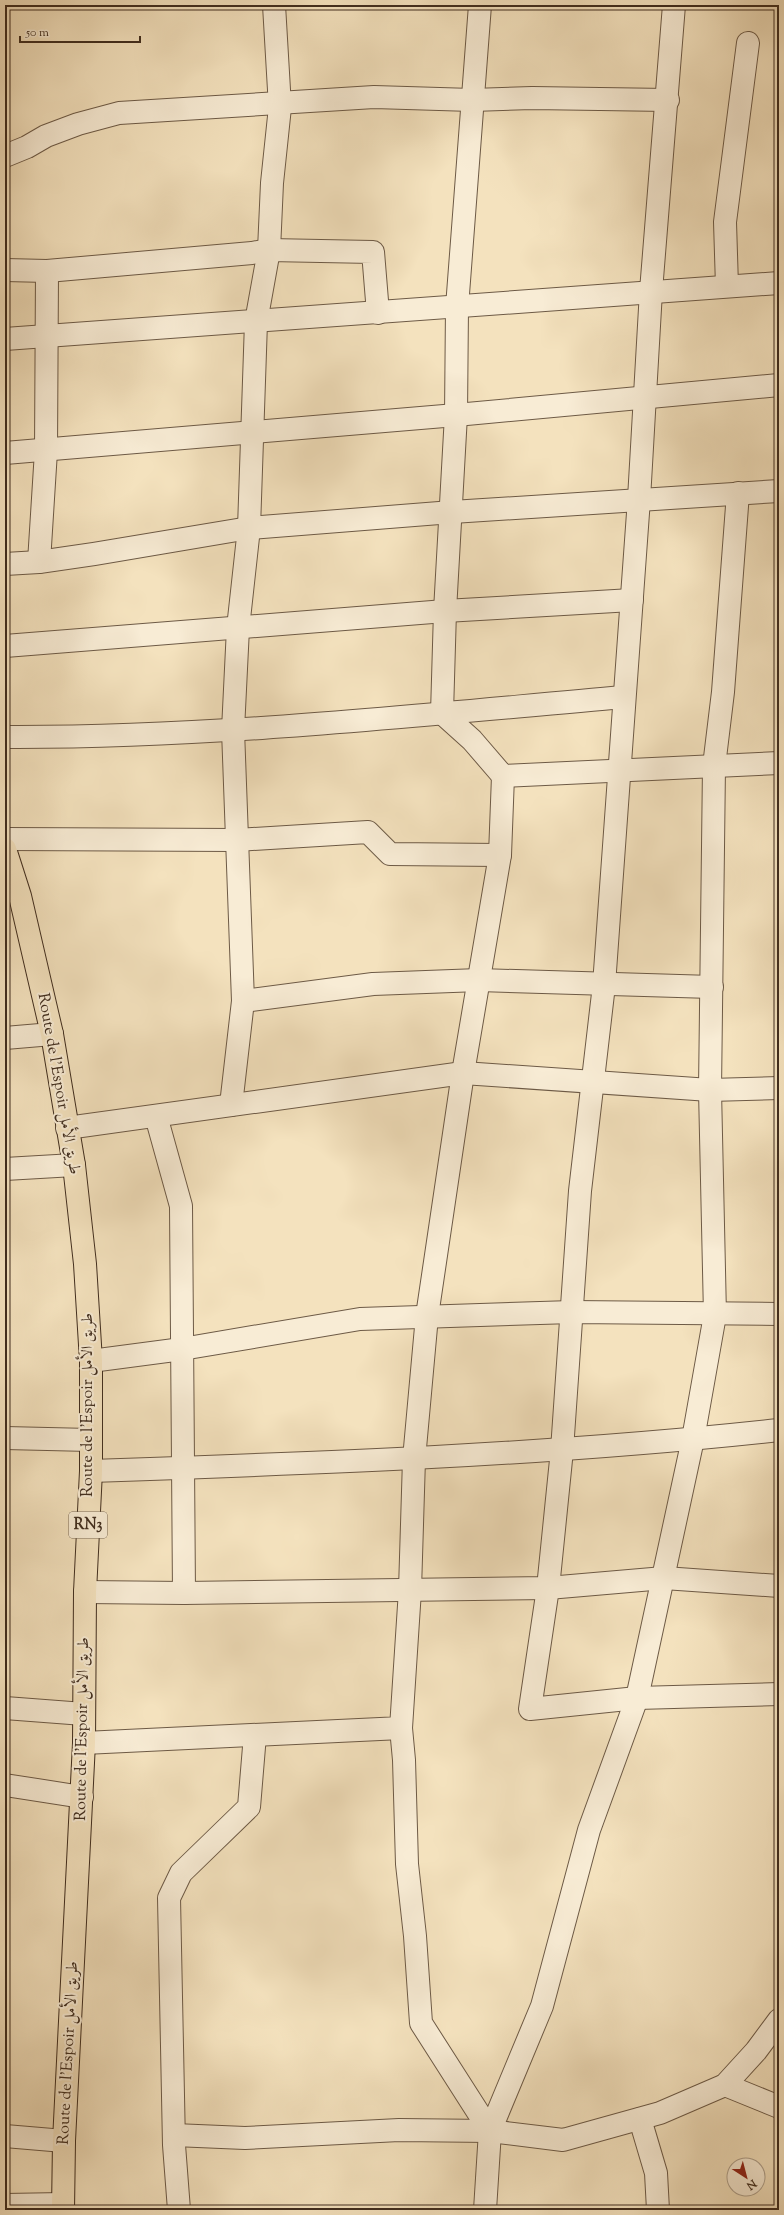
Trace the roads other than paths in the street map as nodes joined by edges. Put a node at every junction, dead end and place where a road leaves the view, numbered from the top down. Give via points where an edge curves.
1 (274, 5) edge
2 (480, 5) edge
3 (674, 5) edge
4 (748, 43) dead end
5 (472, 100) junction
6 (668, 100) junction
7 (280, 102) junction
8 (5, 156) edge
9 (269, 250) junction
10 (5, 270) edge
11 (47, 271) junction
12 (779, 282) edge
13 (726, 286) junction
14 (651, 291) junction
15 (457, 307) junction
16 (378, 313) junction
17 (256, 322) junction
18 (45, 338) junction
19 (5, 340) edge
20 (779, 385) edge
21 (645, 398) junction
22 (456, 415) junction
23 (252, 433) junction
24 (46, 451) junction
25 (5, 453) edge
26 (779, 491) edge
27 (738, 494) junction
28 (640, 499) junction
29 (452, 512) junction
30 (249, 528) junction
31 (39, 562) junction
32 (5, 564) edge
33 (632, 600) junction
34 (445, 611) junction
35 (238, 628) junction
36 (5, 646) edge
37 (624, 697) junction
38 (442, 713) junction
39 (233, 730) junction
40 (5, 737) edge
41 (779, 763) edge
42 (714, 766) junction
43 (619, 771) junction
44 (503, 776) junction
45 (5, 839) edge
46 (237, 840) junction
47 (5, 849) edge
48 (500, 855) junction
49 (479, 980) junction
50 (604, 985) junction
51 (712, 987) junction
52 (243, 1001) junction
53 (52, 1034) junction
54 (5, 1038) edge
55 (463, 1073) junction
56 (592, 1082) junction
57 (779, 1088) edge
58 (710, 1090) junction
59 (231, 1105) junction
60 (156, 1116) junction
61 (67, 1128) junction
62 (74, 1165) junction
63 (5, 1169) edge
64 (572, 1312) junction
65 (779, 1314) edge
66 (715, 1315) junction
67 (427, 1316) junction
68 (182, 1349) junction
69 (91, 1361) junction
70 (779, 1430) edge
71 (5, 1438) edge
72 (694, 1439) junction
73 (90, 1440) junction
74 (562, 1450) junction
75 (414, 1460) junction
76 (184, 1467) junction
77 (91, 1470) junction
78 (664, 1578) junction
79 (779, 1586) edge
80 (548, 1588) junction
81 (410, 1590) junction
82 (85, 1592) junction
83 (184, 1593) junction
84 (779, 1694) edge
85 (637, 1698) junction
86 (5, 1708) edge
87 (84, 1714) junction
88 (401, 1728) junction
89 (255, 1735) junction
90 (84, 1744) junction
91 (5, 1785) edge
92 (82, 1797) junction
93 (779, 2020) edge
94 (725, 2085) junction
95 (779, 2107) edge
96 (640, 2118) junction
97 (490, 2131) junction
98 (174, 2135) junction
99 (5, 2136) edge
100 (64, 2141) junction
101 (5, 2205) edge
102 (63, 2207) edge
103 (179, 2210) edge
104 (485, 2210) edge
105 (658, 2210) edge

1 - 7 street
2 - 5 street
3 - 6 street
4 - 13 street via 725,222
5 - 6 street
5 - 7 street via 374,97
5 - 15 street
6 - 14 street
7 - 8 street via 119,113 53,133
7 - 9 street
9 - 11 street
9 - 16 street via 374,252
9 - 17 street
10 - 11 street
11 - 18 street
12 - 13 street
13 - 14 street
14 - 15 street
14 - 21 street
15 - 16 street
15 - 22 street
16 - 17 street
17 - 18 street
17 - 23 street
18 - 19 street
18 - 24 street
20 - 21 street
21 - 22 street
21 - 28 street
22 - 23 street
22 - 29 street
23 - 24 street
23 - 30 street
24 - 25 street
24 - 31 street
26 - 27 street
27 - 28 street
27 - 42 street via 724,692
28 - 29 street
28 - 33 street
29 - 30 street
29 - 34 street
30 - 31 street
30 - 35 street
31 - 32 street
33 - 34 street
33 - 37 street
34 - 35 street
34 - 38 street
35 - 36 street
35 - 39 street
37 - 38 street
37 - 43 street
38 - 39 street
38 - 44 street via 472,740
39 - 40 street via 87,737
39 - 46 street
41 - 42 street
42 - 43 street
42 - 51 street
43 - 44 street
43 - 50 street
44 - 48 street
45 - 46 street
46 - 48 street via 368,832 390,854
46 - 52 street
47 - 53 highway, Route de l’Espoir طريق الأمل / RN3 via 20,896
48 - 49 street
49 - 50 street
49 - 52 street via 373,984
49 - 55 street
50 - 51 street
50 - 56 street
51 - 58 street
52 - 59 street
53 - 54 street
53 - 61 highway, Route de l’Espoir طريق الأمل / RN3
55 - 56 street
55 - 59 street
55 - 67 street
56 - 58 street
56 - 64 street via 580,1191
57 - 58 street
58 - 66 street
59 - 60 street
60 - 61 street
60 - 68 street via 181,1206
61 - 62 highway, Route de l’Espoir طريق الأمل / RN3
62 - 63 street
62 - 69 highway, Route de l’Espoir طريق الأمل / RN3 via 85,1264
64 - 66 street
64 - 67 street
64 - 74 street
65 - 66 street
66 - 72 street
67 - 68 street via 360,1319
67 - 75 street
68 - 69 street
68 - 76 street
69 - 73 highway, Route de l’Espoir طريق الأمل / RN3
70 - 72 street
71 - 73 street
72 - 74 street
72 - 78 street
73 - 77 highway, Route de l’Espoir طريق الأمل / RN3
74 - 75 street
74 - 80 street
75 - 76 street
75 - 81 street
76 - 77 street
76 - 83 street
77 - 82 highway, Route de l’Espoir طريق الأمل / RN3
78 - 79 street
78 - 80 street
78 - 85 street
80 - 81 street
80 - 85 street via 530,1709
81 - 83 street
81 - 88 street
82 - 83 street
82 - 87 highway, Route de l’Espoir طريق الأمل / RN3
84 - 85 street
85 - 97 street via 589,1830 542,2006
86 - 87 street
87 - 90 highway, Route de l’Espoir طريق الأمل / RN3
88 - 89 street
88 - 97 street via 407,1864 421,2023
89 - 90 street
89 - 98 street via 249,1807 181,1872 169,1898
90 - 92 highway, Route de l’Espoir طريق الأمل / RN3
91 - 92 street
92 - 100 highway, Route de l’Espoir طريق الأمل / RN3
93 - 94 street via 756,2051
94 - 95 street
94 - 96 street via 660,2113
96 - 97 street via 563,2140
96 - 105 street via 656,2173
97 - 98 street via 399,2130 245,2138
97 - 104 street
98 - 103 street
99 - 100 street
100 - 102 highway, Route de l’Espoir طريق الأمل / RN3
101 - 102 street

